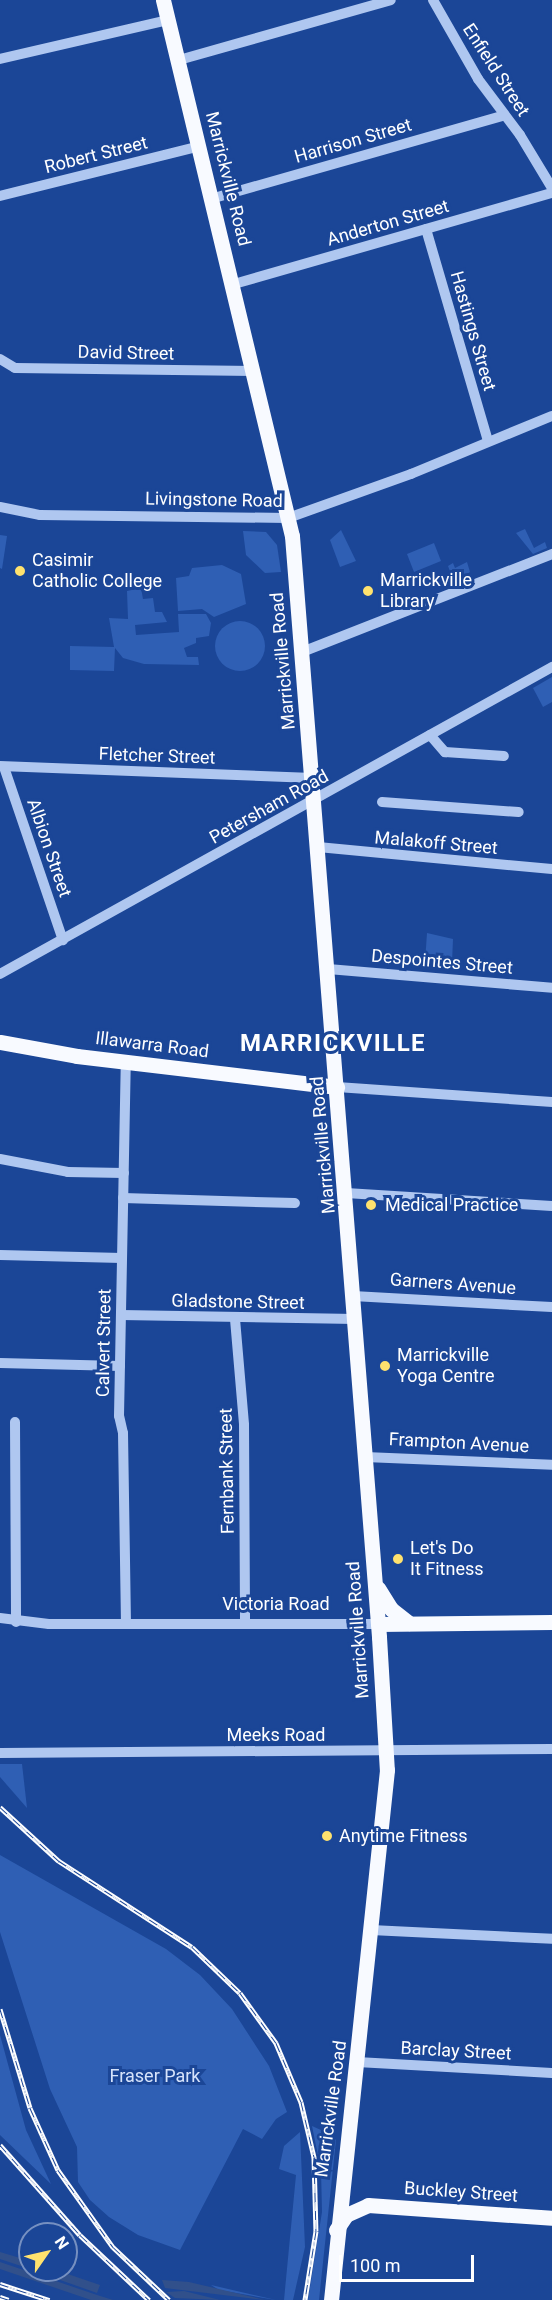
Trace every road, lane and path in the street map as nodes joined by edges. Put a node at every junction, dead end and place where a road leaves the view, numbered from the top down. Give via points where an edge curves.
1 (163, 0) edge
2 (391, 0) edge
3 (433, 0) edge
4 (168, 20) junction
5 (0, 59) edge
6 (179, 60) junction
7 (502, 116) junction
8 (200, 146) junction
9 (552, 188) edge
10 (552, 194) edge
11 (0, 196) edge
12 (214, 198) junction
13 (426, 229) junction
14 (234, 284) junction
15 (0, 359) edge
16 (254, 371) junction
17 (552, 416) edge
18 (488, 441) junction
19 (0, 507) edge
20 (288, 518) junction
21 (552, 554) edge
22 (302, 652) junction
23 (552, 667) edge
24 (430, 735) junction
25 (504, 756) dead end
26 (2, 767) edge
27 (313, 778) junction
28 (314, 801) junction
29 (382, 802) dead end
30 (519, 812) dead end
31 (318, 847) junction
32 (552, 869) edge
33 (63, 940) junction
34 (328, 969) junction
35 (0, 974) edge
36 (552, 988) edge
37 (0, 1042) edge
38 (126, 1062) junction
39 (337, 1087) junction
40 (552, 1102) edge
41 (0, 1159) edge
42 (123, 1173) junction
43 (346, 1193) junction
44 (123, 1198) junction
45 (296, 1203) dead end
46 (552, 1206) edge
47 (0, 1255) edge
48 (122, 1258) junction
49 (353, 1296) junction
50 (552, 1307) edge
51 (121, 1315) junction
52 (235, 1319) junction
53 (355, 1319) junction
54 (0, 1363) edge
55 (120, 1366) junction
56 (15, 1422) dead end
57 (365, 1457) junction
58 (552, 1465) edge
59 (375, 1576) junction
60 (0, 1618) edge
61 (16, 1622) junction
62 (552, 1622) edge
63 (245, 1623) junction
64 (409, 1623) junction
65 (126, 1624) junction
66 (378, 1624) junction
67 (552, 1749) edge
68 (387, 1752) junction
69 (0, 1753) edge
70 (371, 1930) junction
71 (552, 1939) edge
72 (357, 2062) junction
73 (552, 2073) edge
74 (341, 2177) junction
75 (368, 2205) junction
76 (552, 2218) edge
77 (336, 2230) junction
78 (331, 2300) edge

1 - 4 main road, Marrickville Road
2 - 6 street
3 - 7 street, Enfield Street
4 - 5 street
4 - 6 main road, Marrickville Road
6 - 8 main road, Marrickville Road
7 - 9 street, Enfield Street via 520,135
7 - 12 street, Harrison Street
8 - 11 street, Robert Street
8 - 12 main road, Marrickville Road
10 - 13 street, Anderton Street
12 - 14 main road, Marrickville Road
13 - 14 street, Anderton Street
13 - 18 street, Hastings Street
14 - 16 main road, Marrickville Road
15 - 16 street, David Street via 15,368
16 - 20 main road, Marrickville Road
17 - 18 street, Livingstone Road
18 - 20 street, Livingstone Road
19 - 20 street, Livingstone Road via 40,515
20 - 22 main road, Marrickville Road
21 - 22 street
22 - 27 main road, Marrickville Road
23 - 24 street, Petersham Road
24 - 25 street via 445,752
24 - 28 street, Petersham Road
26 - 27 street, Fletcher Street
26 - 33 street, Albion Street
27 - 28 main road, Marrickville Road
28 - 31 main road, Marrickville Road
28 - 33 street, Petersham Road
29 - 30 street
31 - 32 street, Malakoff Street
31 - 34 main road, Marrickville Road
33 - 35 street, Petersham Road
34 - 36 street, Despointes Street
34 - 39 main road, Marrickville Road
37 - 38 main road, Illawarra Road
38 - 39 main road, Illawarra Road
38 - 42 street, Calvert Street
39 - 40 street, Illawarra Road
39 - 43 main road, Marrickville Road
41 - 42 street via 68,1172
42 - 44 street, Calvert Street
43 - 46 street
43 - 49 main road, Marrickville Road
44 - 45 street
44 - 48 street, Calvert Street
47 - 48 street
48 - 51 street, Calvert Street
49 - 50 street, Garners Avenue
49 - 53 main road, Marrickville Road
51 - 52 street, Gladstone Street
51 - 55 street, Calvert Street
52 - 53 street, Gladstone Street
52 - 63 street, Fernbank Street via 244,1425
53 - 57 main road, Marrickville Road
54 - 55 street
55 - 65 street, Calvert Street
56 - 61 street
57 - 58 street, Frampton Avenue
57 - 59 main road, Marrickville Road
59 - 64 main road via 385,1602
59 - 66 main road, Marrickville Road
60 - 61 street, Victoria Road
61 - 65 street, Victoria Road
62 - 64 main road, Victoria Road
63 - 65 street, Victoria Road
63 - 66 street, Victoria Road
64 - 66 main road, Victoria Road
66 - 68 main road, Marrickville Road
67 - 68 street, Meeks Road
68 - 69 street, Meeks Road
68 - 70 main road, Marrickville Road
70 - 71 street
70 - 72 main road, Marrickville Road
72 - 73 street, Barclay Street
72 - 74 main road, Marrickville Road
74 - 75 main road via 349,2192
74 - 77 main road, Marrickville Road
75 - 76 main road, Buckley Street
75 - 77 main road via 346,2216
77 - 78 main road, Marrickville Road

